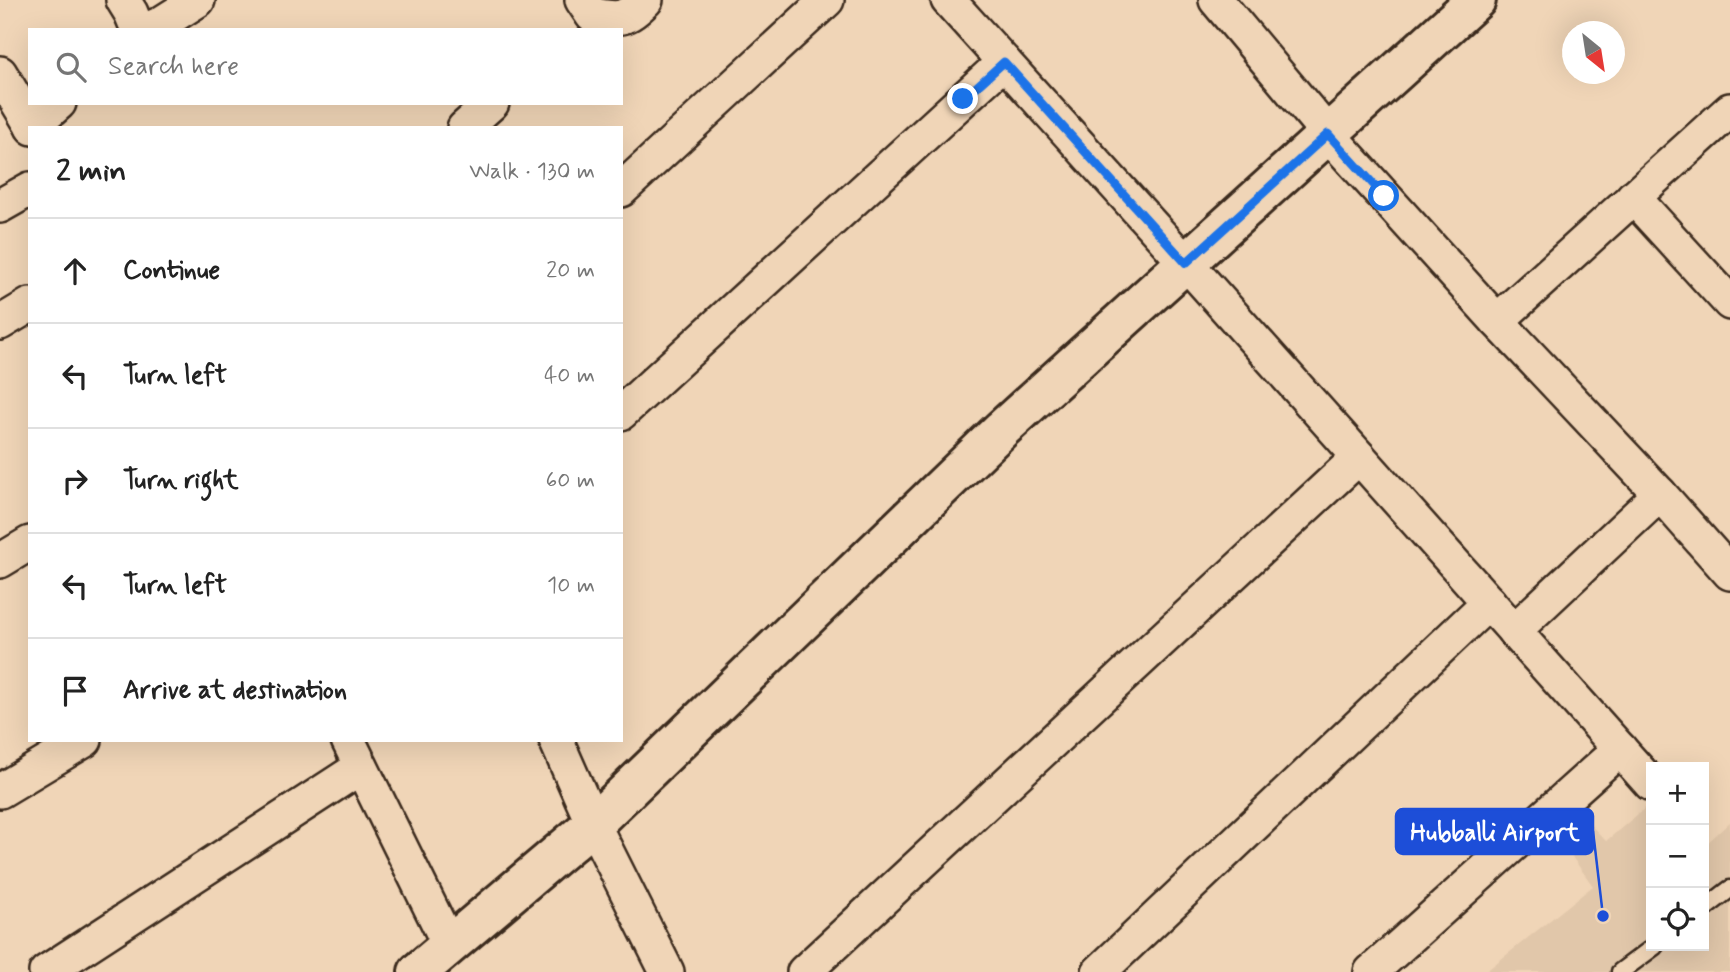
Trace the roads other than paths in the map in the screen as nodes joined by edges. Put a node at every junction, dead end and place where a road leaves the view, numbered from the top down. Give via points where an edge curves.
1 (123, 0) edge
2 (198, 0) edge
3 (646, 0) edge
4 (827, 0) edge
5 (948, 0) edge
6 (1216, 0) edge
7 (1476, 0) edge
8 (583, 15) edge
9 (137, 28) edge
10 (151, 28) edge
11 (1004, 62) junction
12 (0, 73) edge
13 (57, 105) edge
14 (490, 105) edge
15 (1730, 110) edge
16 (32, 126) edge
17 (34, 126) edge
18 (466, 126) edge
19 (1328, 134) junction
20 (623, 188) edge
21 (28, 190) edge
22 (1633, 197) junction
23 (0, 206) edge
24 (1186, 263) junction
25 (1730, 303) edge
26 (28, 306) edge
27 (1497, 321) junction
28 (0, 323) edge
29 (623, 411) edge
30 (1359, 457) junction
31 (1660, 494) junction
32 (28, 544) edge
33 (0, 561) edge
34 (1730, 573) edge
35 (1489, 602) junction
36 (1514, 631) junction
37 (82, 742) edge
38 (557, 742) edge
39 (1620, 749) junction
40 (354, 754) edge
41 (1646, 778) edge
42 (0, 791) edge
43 (593, 824) junction
44 (1730, 889) edge
45 (1709, 905) edge
46 (449, 946) junction
47 (1648, 951) edge
48 (46, 972) edge
49 (418, 972) edge
50 (667, 972) edge
51 (804, 972) edge
52 (1099, 972) edge
53 (1371, 972) edge
54 (1619, 972) edge

1 - 9 street
2 - 10 street
3 - 8 street via 633,13 613,19
4 - 20 street
5 - 11 street
6 - 19 street
7 - 19 main road
11 - 24 street
11 - 29 street
12 - 16 street
13 - 17 street
14 - 18 street
15 - 22 street
19 - 24 main road
19 - 27 street
21 - 23 street
22 - 25 street
22 - 27 street
24 - 30 street
24 - 43 main road via 1002,429
26 - 28 street
27 - 31 street
30 - 35 street
30 - 51 street
31 - 34 street
31 - 36 street
32 - 33 street
35 - 36 street
35 - 52 street
36 - 39 street
37 - 42 street
38 - 43 street
39 - 41 street
39 - 53 street
40 - 46 street
40 - 48 street
43 - 46 main road
43 - 50 street
44 - 45 lane
46 - 49 main road
47 - 54 lane

